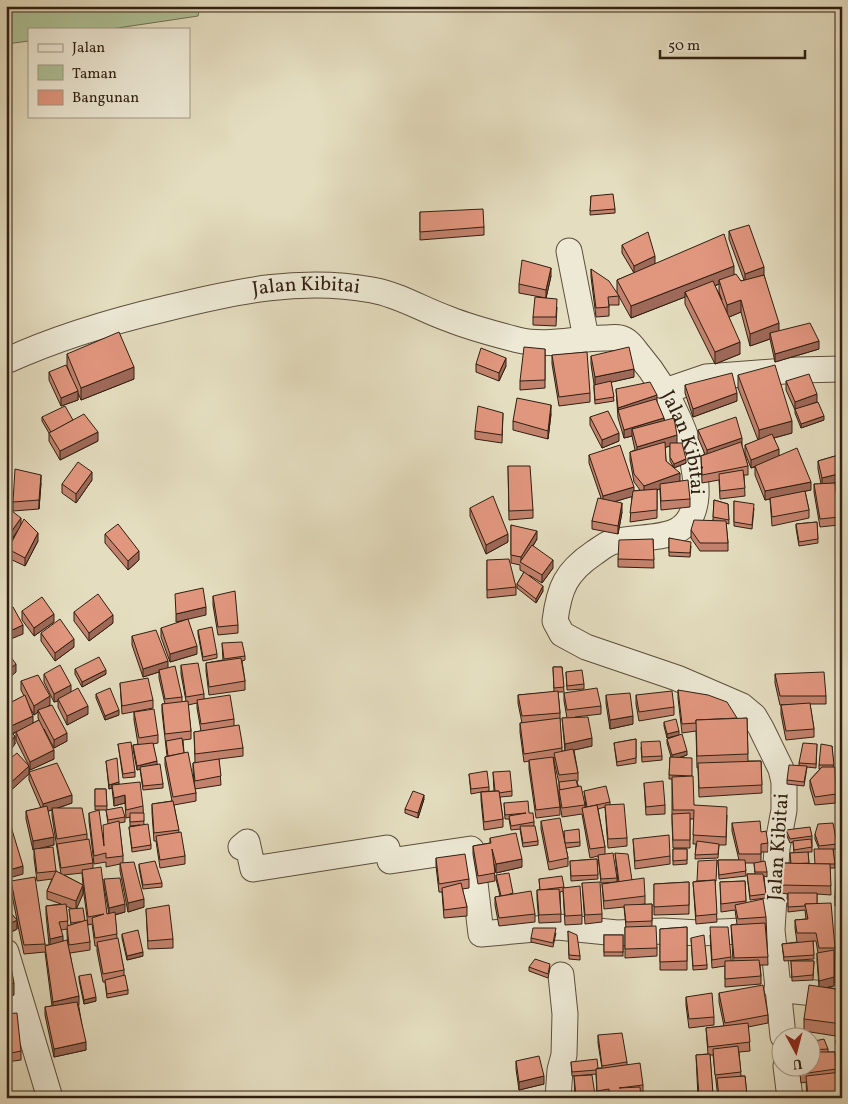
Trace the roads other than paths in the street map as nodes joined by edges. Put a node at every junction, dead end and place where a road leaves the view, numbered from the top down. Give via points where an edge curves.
1 (569, 251) dead end
2 (586, 338) junction
3 (6, 361) edge
4 (842, 369) edge
5 (665, 391) junction
6 (241, 847) dead end
7 (772, 930) junction
8 (6, 952) edge
9 (561, 975) dead end
10 (777, 989) junction
11 (842, 996) edge
12 (781, 1026) edge
13 (787, 1076) edge
14 (50, 1098) edge
15 (558, 1098) edge
16 (790, 1098) edge

1 - 2 street
2 - 3 street, Jalan Kibitai via 534,344 449,320 399,297 373,290 294,284 258,288 130,317
2 - 5 street, Jalan Kibitai via 619,338 628,342 656,374
4 - 5 street via 706,377
5 - 7 street, Jalan Kibitai via 692,460 696,499 690,519 677,531 610,543 584,560 569,574 561,590 555,621 562,634 586,647 677,678 742,706 754,716 772,748 784,782
6 - 7 street via 247,842 253,869 387,848 390,861 471,849 481,934 558,926 616,933 699,934
7 - 10 street, Jalan Kibitai
8 - 14 street
9 - 15 street via 565,1014 564,1055
10 - 11 street
10 - 12 street, Jalan Kibitai
13 - 16 street

